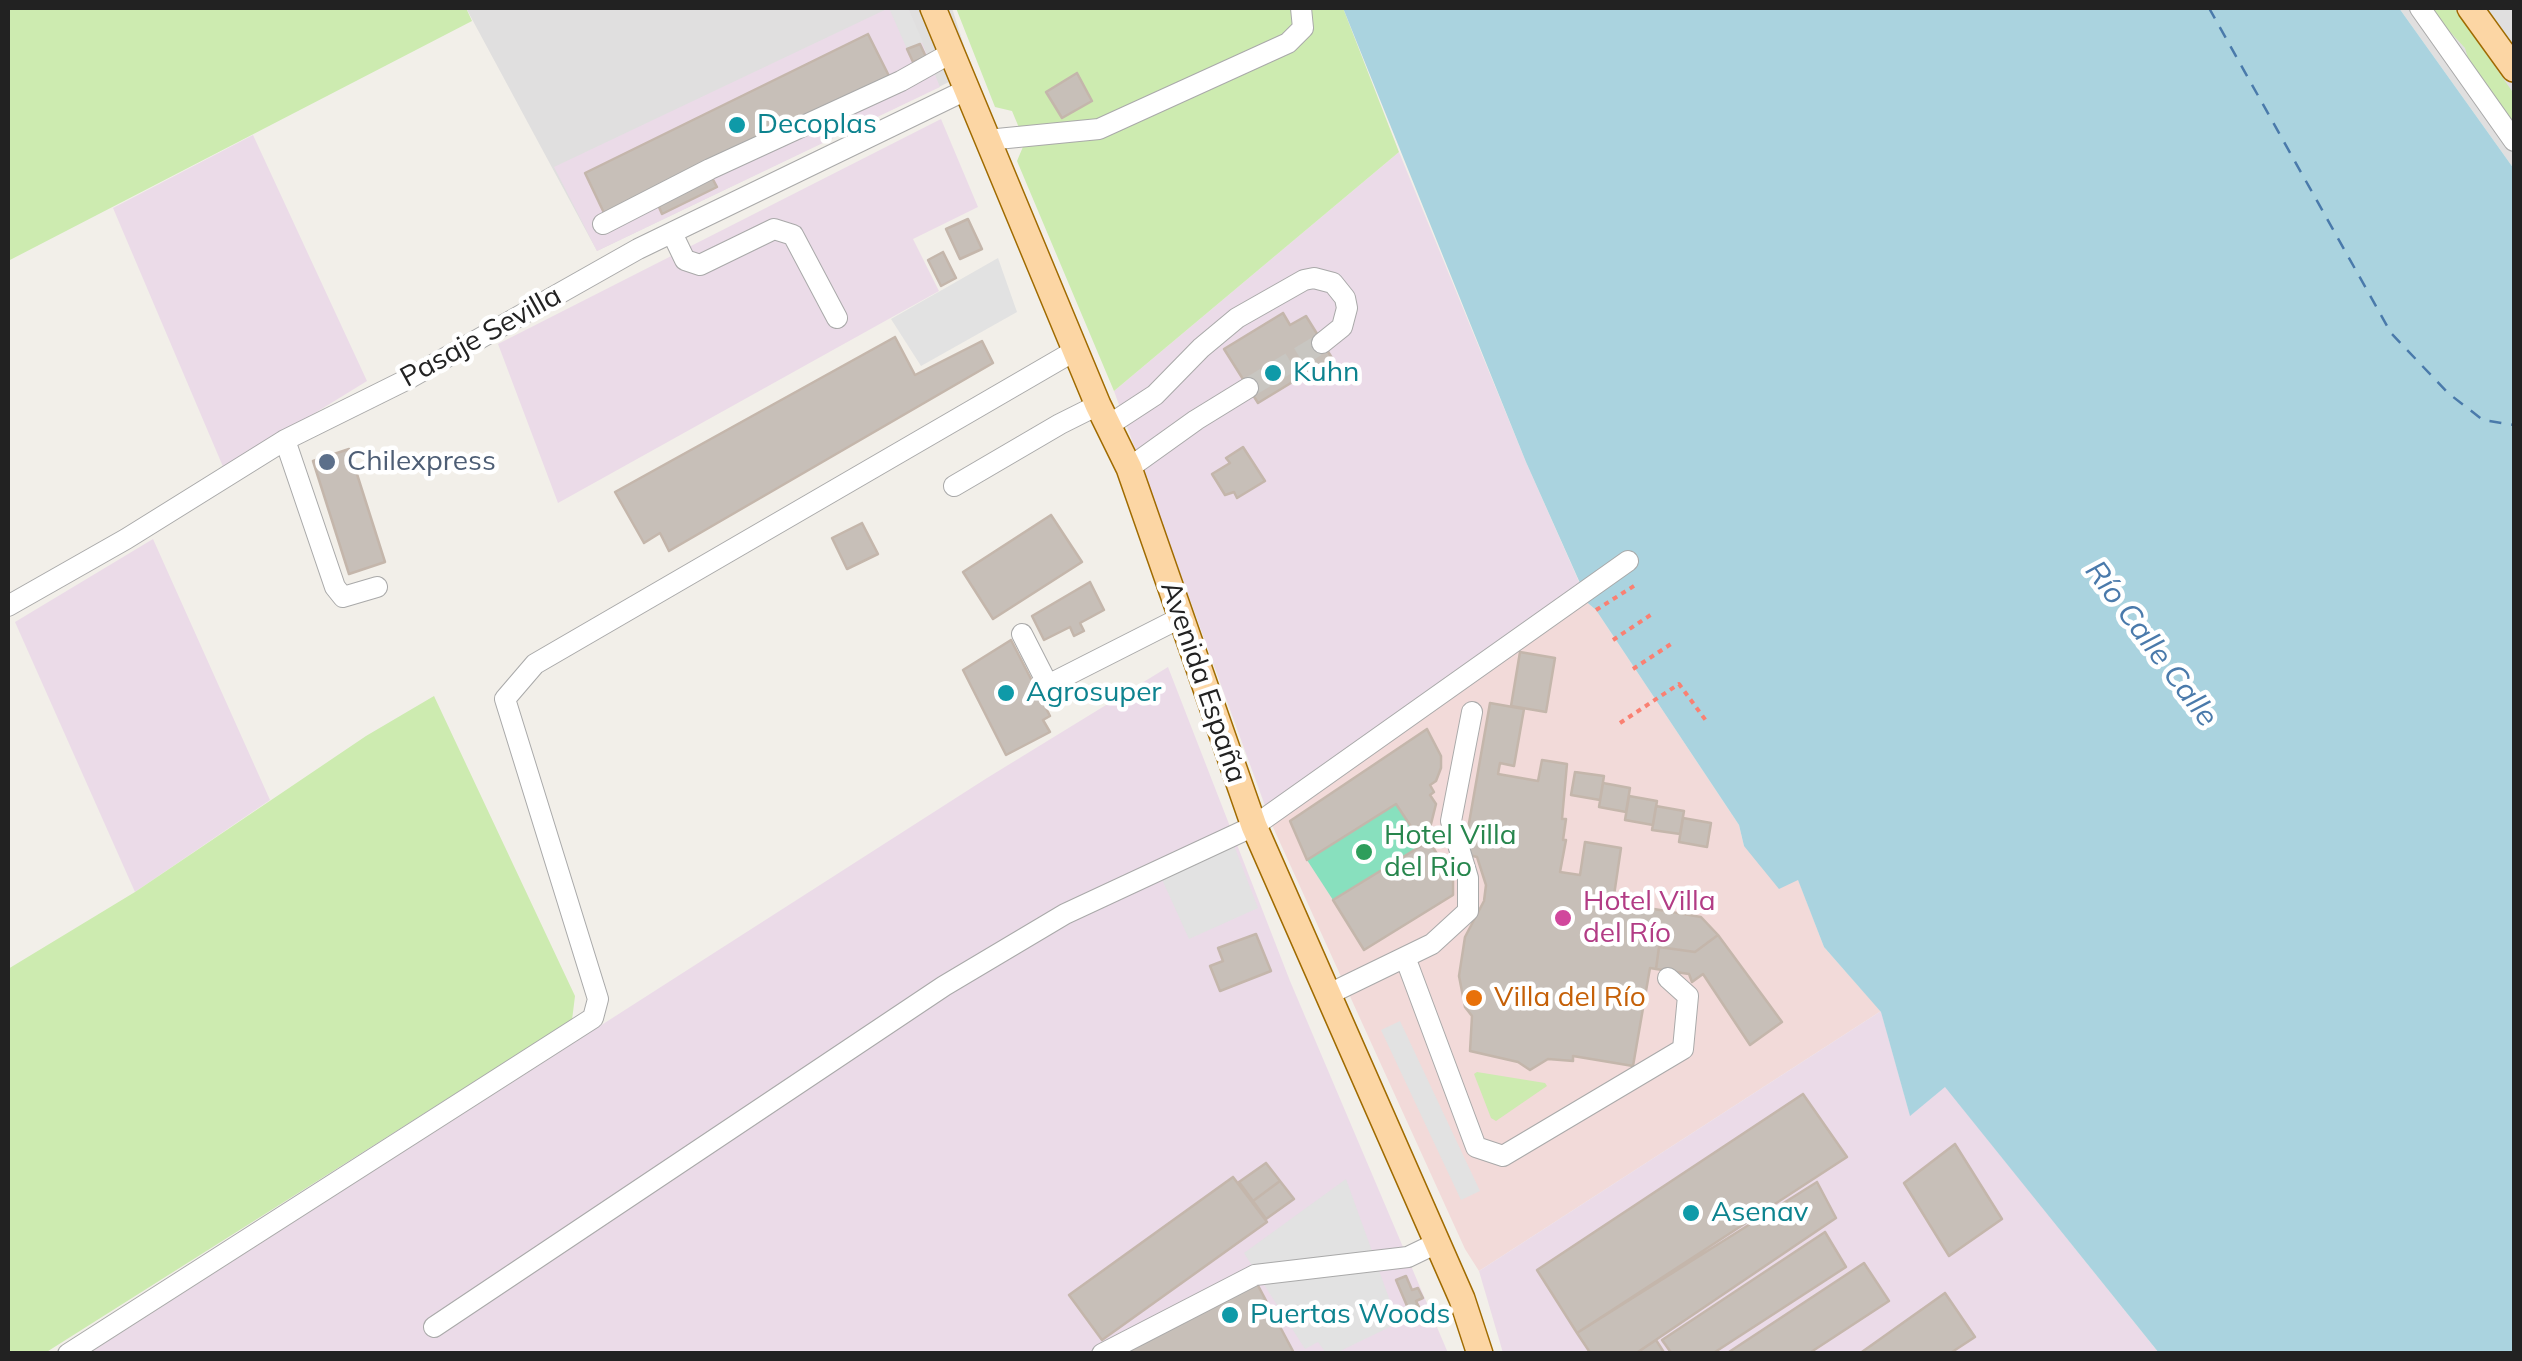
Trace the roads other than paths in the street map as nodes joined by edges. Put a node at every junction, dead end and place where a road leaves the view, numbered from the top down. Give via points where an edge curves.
1 (932, 8) edge
2 (1301, 8) edge
3 (2420, 8) edge
4 (2470, 8) edge
5 (951, 53) junction
6 (2514, 69) edge
7 (966, 90) junction
8 (987, 140) junction
9 (2514, 141) edge
10 (603, 224) dead end
11 (672, 232) junction
12 (837, 318) dead end
13 (1322, 342) tunnel mouth
14 (1076, 350) junction
15 (1248, 388) tunnel mouth
16 (1103, 415) junction
17 (285, 440) junction
18 (1129, 468) junction
19 (954, 486) dead end
20 (1628, 561) dead end
21 (377, 587) dead end
22 (8, 606) edge
23 (1180, 618) junction
24 (1022, 634) dead end
25 (1472, 712) dead end
26 (1254, 826) junction
27 (1404, 957) junction
28 (1668, 978) dead end
29 (1327, 994) junction
30 (1436, 1244) junction
31 (434, 1328) dead end
32 (68, 1354) edge
33 (1102, 1354) edge
34 (1480, 1354) edge

1 - 5 main road, Avenida España
2 - 8 street via 1303,28 1288,43 1100,129
3 - 9 street
4 - 6 main road
5 - 7 main road, Avenida España
5 - 10 street
7 - 8 main road, Avenida España
7 - 11 street, Pasaje Sevilla
8 - 14 main road, Avenida España
11 - 12 street via 685,260 700,264 774,229 793,235
11 - 17 street, Pasaje Sevilla
13 - 16 street via 1342,327 1348,308 1333,283 1304,280 1237,318 1155,395
14 - 16 main road, Avenida España
14 - 32 street via 535,664 505,699 598,999 593,1018
15 - 18 street
16 - 18 main road, Avenida España
16 - 19 street via 1060,424
17 - 21 street via 335,587 343,597
17 - 22 street, Pasaje Sevilla
18 - 23 main road, Avenida España
20 - 26 street
23 - 24 street via 1048,685
23 - 26 main road, Avenida España
25 - 27 street via 1452,821 1468,878 1468,911 1432,944
26 - 29 main road, Avenida España
26 - 31 street via 1065,914 944,986
27 - 28 street via 1476,1147 1503,1156 1683,1049 1688,996
27 - 29 street
29 - 30 main road, Avenida España
30 - 33 street via 1408,1257 1255,1274
30 - 34 main road, Avenida España

